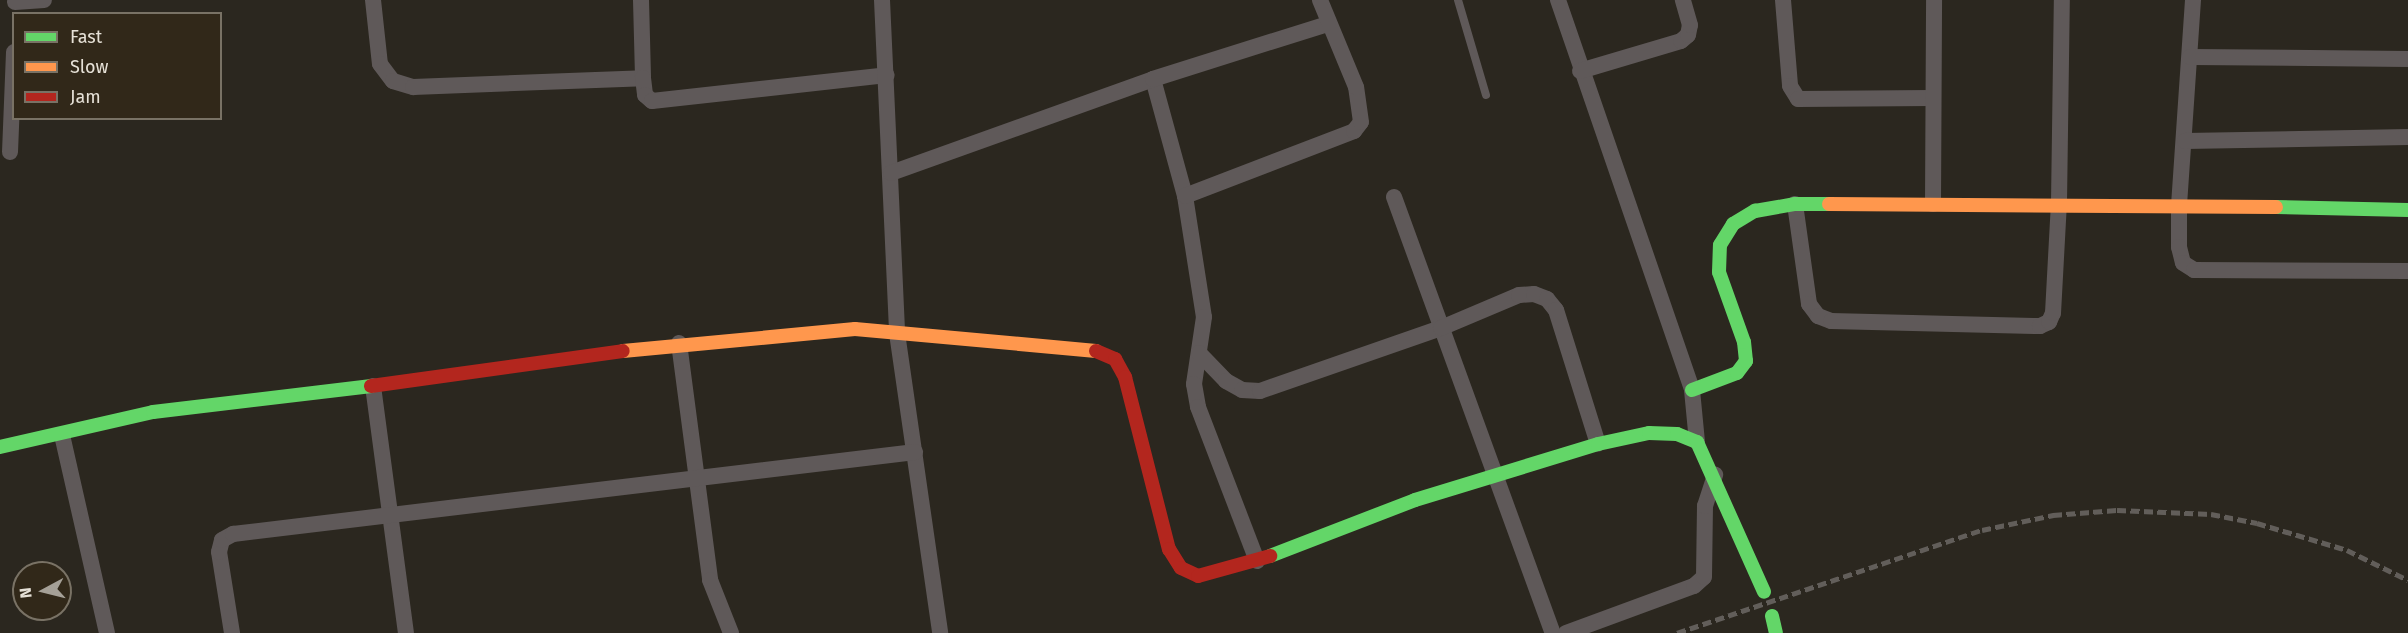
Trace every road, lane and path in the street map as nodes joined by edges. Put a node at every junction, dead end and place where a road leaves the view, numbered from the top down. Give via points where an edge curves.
1 (44, 0) edge
2 (373, 0) edge
3 (641, 0) edge
4 (882, 0) edge
5 (1320, 0) edge
6 (1458, 0) edge
7 (1558, 0) edge
8 (1683, 0) edge
9 (1783, 0) edge
10 (1934, 0) edge
11 (2062, 0) edge
12 (2193, 0) edge
13 (15, 5) edge
14 (1327, 24) junction
15 (2190, 57) junction
16 (2408, 59) edge
17 (1580, 71) junction
18 (887, 75) junction
19 (643, 78) junction
20 (1153, 79) junction
21 (1486, 94) dead end
22 (1932, 98) junction
23 (12, 102) edge
24 (2408, 137) edge
25 (2185, 141) junction
26 (10, 152) dead end
27 (891, 173) junction
28 (1185, 196) junction
29 (1394, 197) dead end
30 (1795, 204) junction
31 (1933, 204) junction
32 (2060, 204) junction
33 (2180, 208) junction
34 (2408, 210) edge
35 (2408, 271) edge
36 (1441, 328) junction
37 (897, 333) junction
38 (679, 343) junction
39 (1199, 353) junction
40 (373, 386) junction
41 (1692, 390) junction
42 (62, 435) junction
43 (1697, 442) junction
44 (1598, 444) junction
45 (0, 447) edge
46 (915, 452) junction
47 (1715, 475) junction
48 (1495, 476) junction
49 (695, 478) junction
50 (392, 515) junction
51 (1257, 561) junction
52 (1764, 592) dead end
53 (1772, 616) dead end
54 (106, 633) edge
55 (232, 633) edge
56 (406, 633) edge
57 (731, 633) edge
58 (940, 633) edge
59 (1553, 633) edge
60 (1566, 633) edge
61 (1776, 633) edge

1 - 13 street
2 - 19 street via 380,64 393,81 414,87
3 - 19 street
4 - 18 street
5 - 14 street
6 - 21 lane
7 - 17 street
8 - 17 street via 1690,25 1681,41
9 - 22 street via 1790,86 1798,99
10 - 22 street
11 - 32 street
12 - 15 street
14 - 20 street
14 - 28 street via 1356,87 1361,122 1354,131
15 - 16 street
15 - 25 street
17 - 41 street
18 - 19 street via 659,102 645,95
18 - 27 street
20 - 27 street
20 - 28 street
22 - 31 street
23 - 26 street
24 - 25 street
25 - 33 street
27 - 37 street
28 - 39 street via 1204,317
29 - 36 street
30 - 31 street
30 - 32 street via 1809,304 1818,316 1831,321 2040,326 2049,322 2053,313
30 - 41 street via 1755,211 1733,224 1720,245 1719,272 1744,342 1746,361 1737,373
31 - 32 street
32 - 33 street
33 - 34 street
33 - 35 street via 2179,247 2183,263 2194,270
36 - 39 street via 1260,391 1242,390 1226,381
36 - 44 street via 1519,295 1534,294 1548,299 1556,310
36 - 48 street
37 - 38 street via 844,329
37 - 46 street
37 - 51 street via 1097,351 1115,359 1125,377 1169,549 1181,568 1198,576
38 - 40 street
38 - 49 street
39 - 51 street via 1194,384 1198,406
40 - 42 street via 153,412
40 - 50 street
41 - 43 street
42 - 45 street
42 - 54 street
43 - 44 street via 1677,434 1649,433
43 - 47 street
44 - 48 street
46 - 49 street
46 - 58 street
47 - 52 street
47 - 60 street via 1705,506 1704,578 1694,586
48 - 51 street via 1415,500
48 - 59 street
49 - 50 street
49 - 57 street via 710,580
50 - 55 street via 233,534 222,540 219,552
50 - 56 street
53 - 61 street

